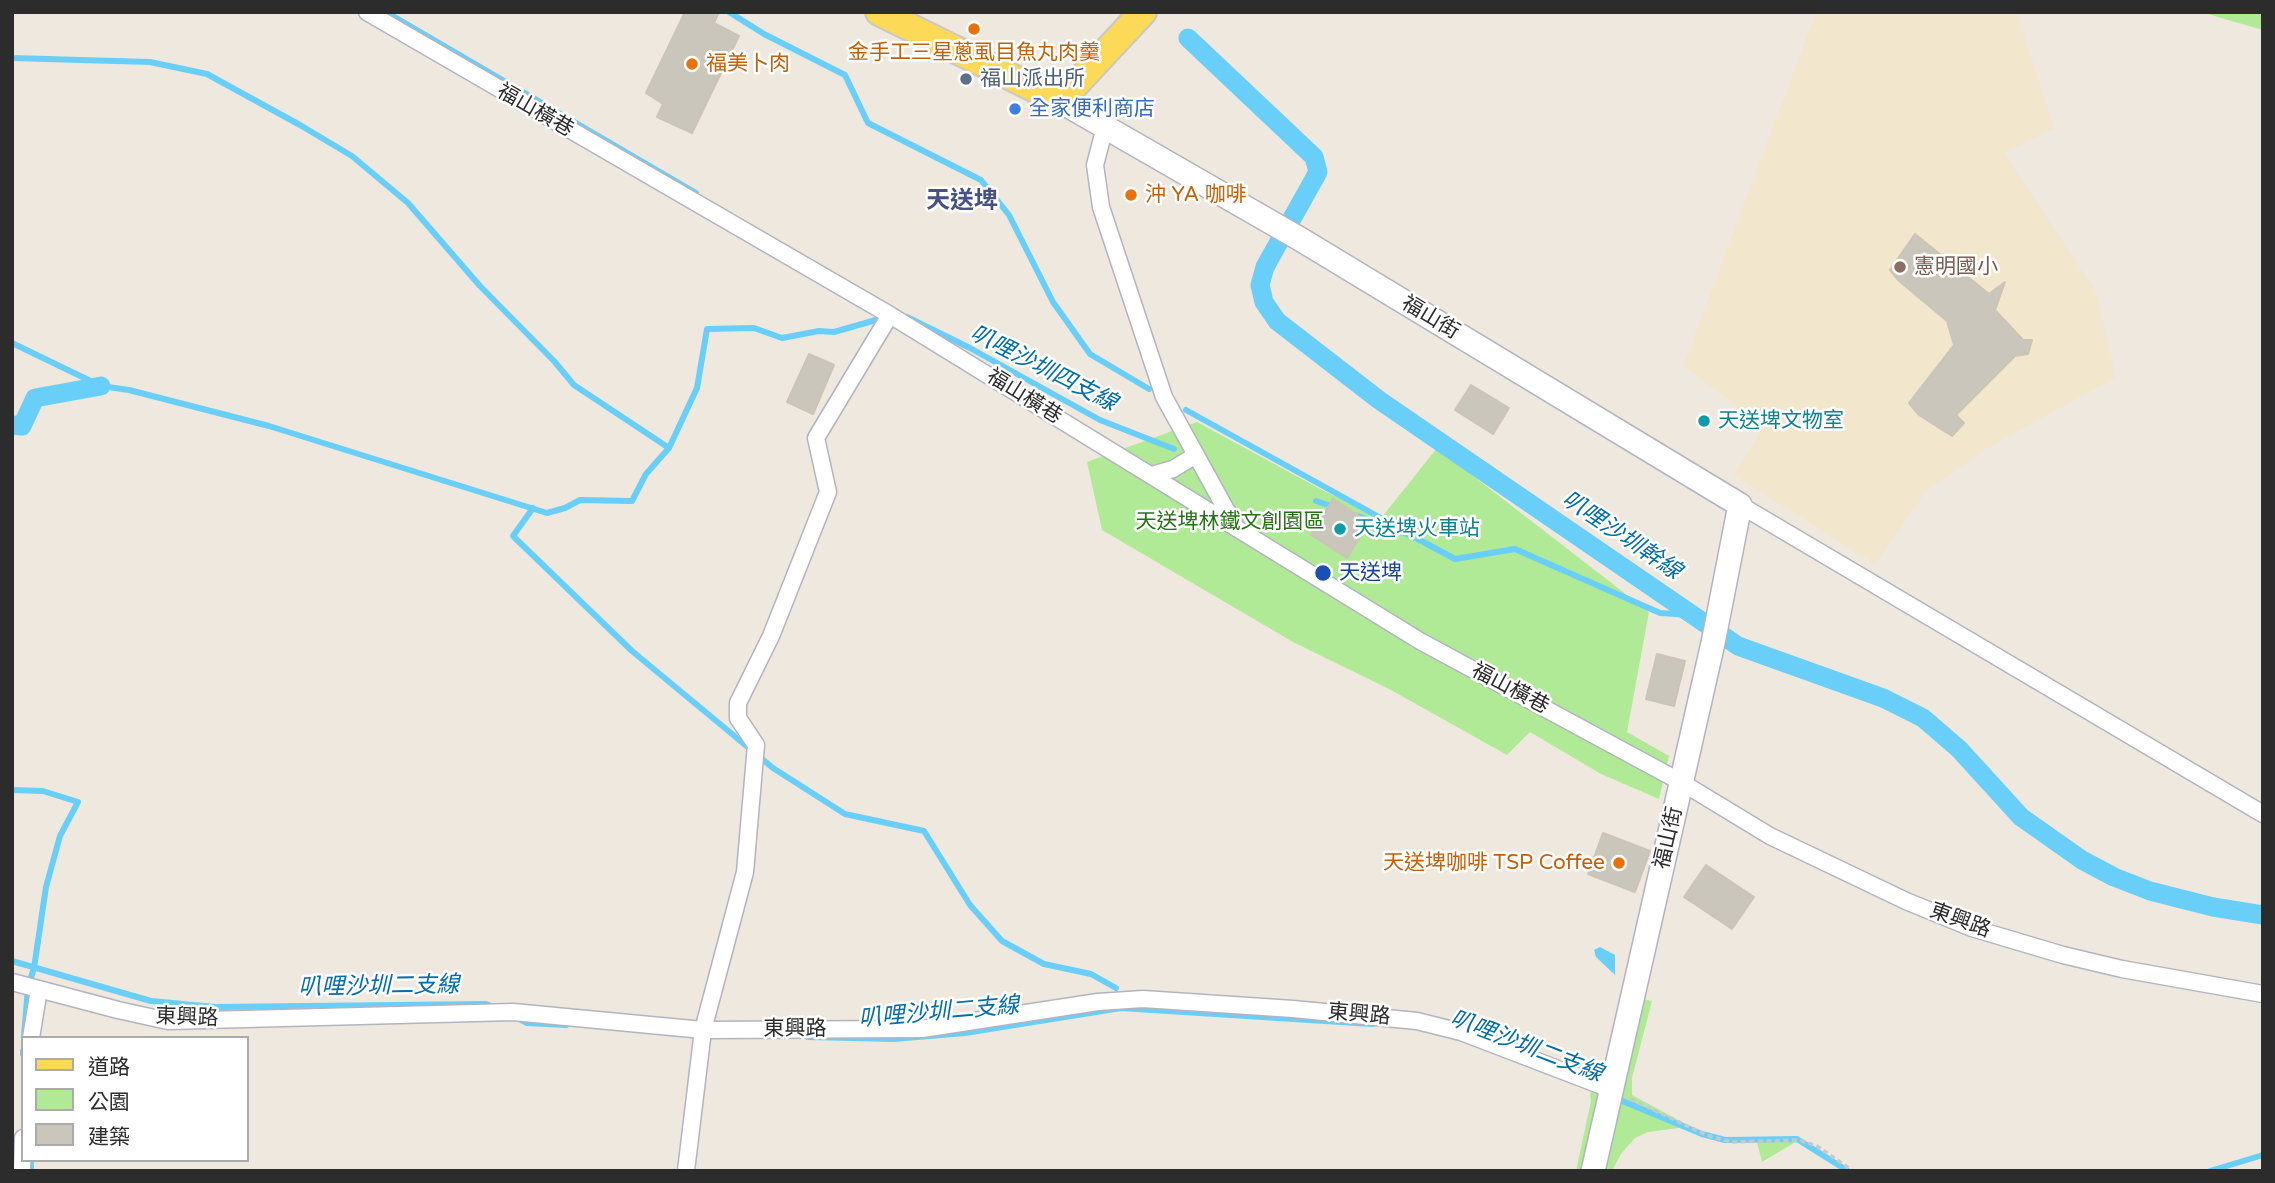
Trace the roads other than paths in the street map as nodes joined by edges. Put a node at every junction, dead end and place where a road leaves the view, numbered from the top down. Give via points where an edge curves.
1 (367, 12) edge
2 (878, 12) edge
3 (1143, 12) edge
4 (1060, 101) junction
5 (1105, 127) junction
6 (890, 315) junction
7 (1196, 455) junction
8 (1152, 475) junction
9 (1740, 505) junction
10 (1236, 527) junction
11 (1681, 782) junction
12 (2263, 814) edge
13 (12, 982) edge
14 (39, 989) junction
15 (2263, 994) edge
16 (703, 1030) junction
17 (31, 1036) edge
18 (1610, 1089) junction
19 (686, 1171) edge
20 (1592, 1171) edge

1 - 6 street, 福山橫巷
2 - 4 main road
3 - 4 main road
4 - 5 street
5 - 7 street via 1095,165 1101,207 1164,397
5 - 9 street, 福山街 via 1300,239
6 - 8 street, 福山橫巷
6 - 16 street via 816,438 828,492 771,636 738,704 738,718 756,746 746,872
7 - 8 street
7 - 10 street
8 - 10 street, 福山橫巷
9 - 11 street, 福山街
9 - 12 street, 福山街
10 - 11 street, 福山橫巷 via 1420,641
11 - 15 street, 東興路 via 1770,836 1972,928 2110,967
11 - 18 street, 福山街
13 - 14 street, 東興路
14 - 16 street, 東興路 via 168,1020 513,1012
14 - 17 street
16 - 18 street, 東興路 via 922,1029 1143,999 1417,1021 1461,1032
16 - 19 street
18 - 20 street, 福山街

